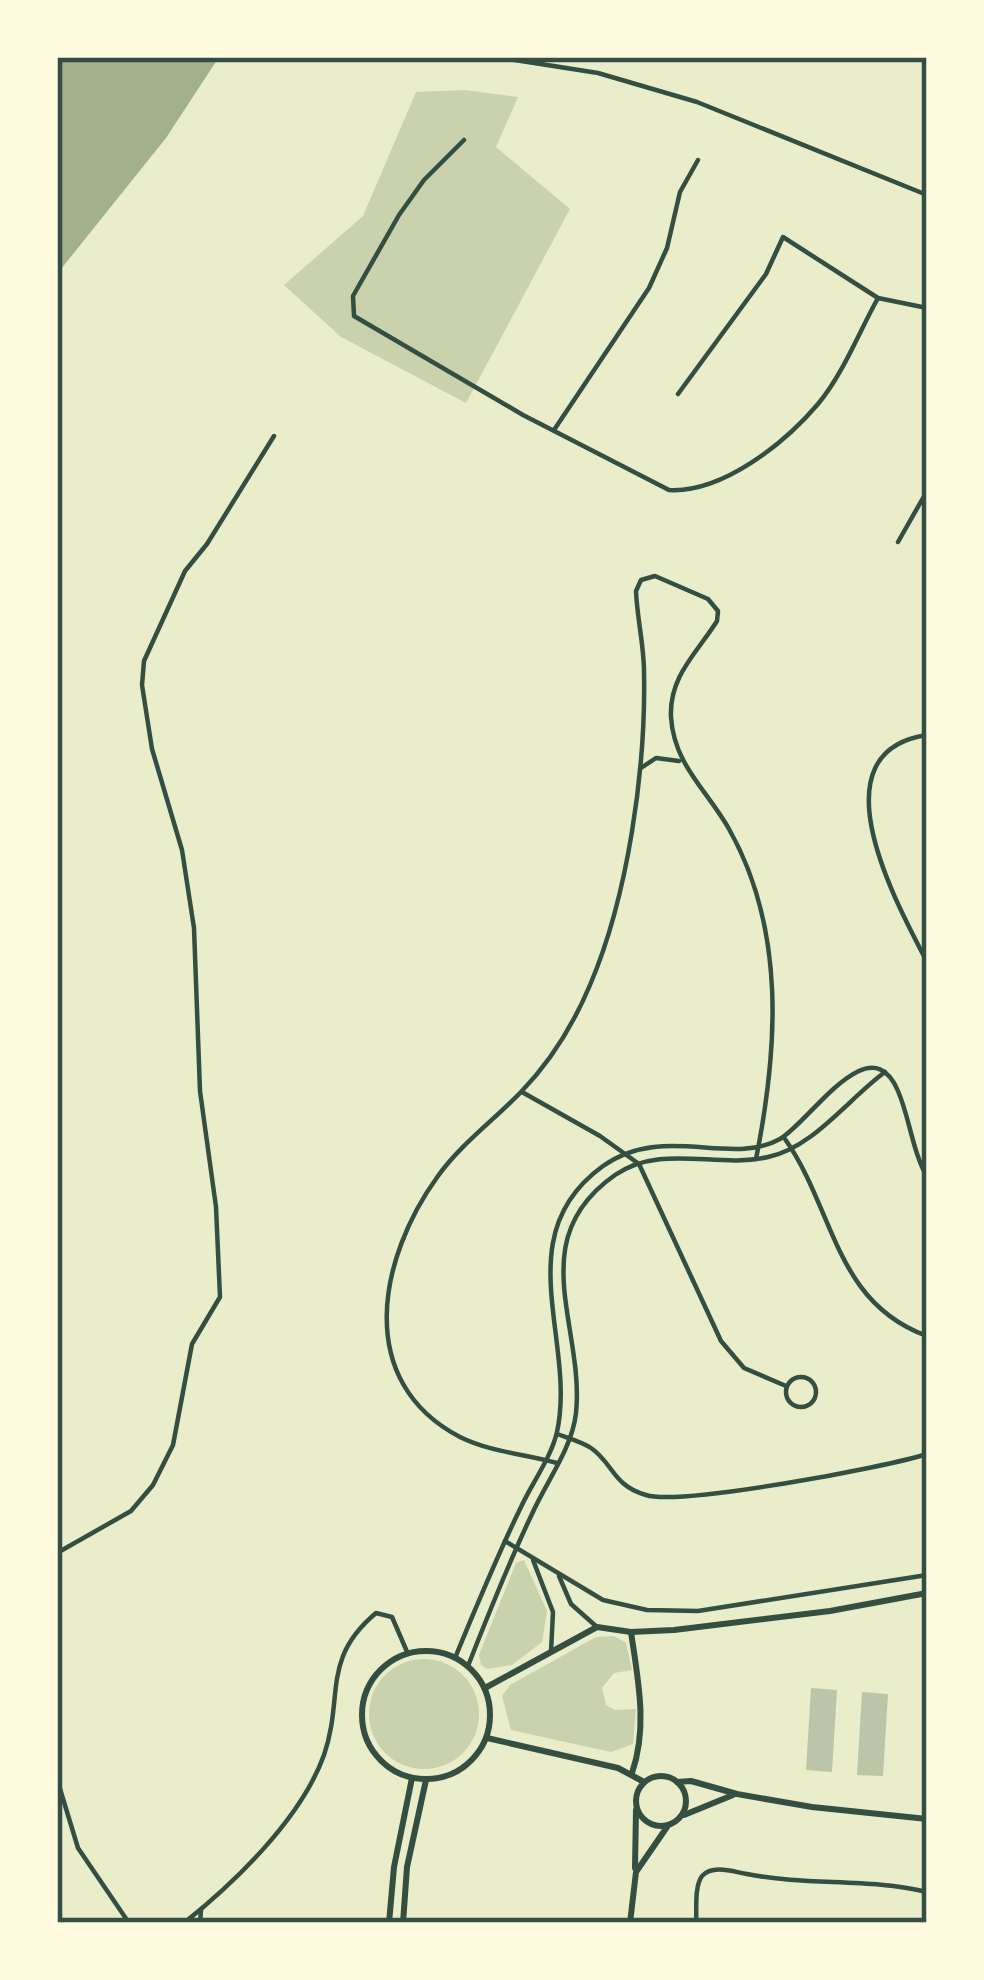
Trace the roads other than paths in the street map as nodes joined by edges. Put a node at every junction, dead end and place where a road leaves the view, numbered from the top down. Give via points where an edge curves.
1 (496, 57) edge
2 (464, 140) dead end
3 (698, 160) dead end
4 (927, 195) edge
5 (878, 298) junction
6 (927, 308) edge
7 (678, 394) dead end
8 (554, 430) junction
9 (274, 436) dead end
10 (927, 491) edge
11 (898, 542) dead end
12 (927, 735) edge
13 (683, 765) junction
14 (639, 771) junction
15 (927, 962) edge
16 (885, 1072) junction
17 (521, 1092) junction
18 (784, 1137) junction
19 (758, 1147) junction
20 (792, 1148) junction
21 (626, 1153) junction
22 (756, 1159) junction
23 (639, 1164) junction
24 (927, 1177) edge
25 (927, 1336) edge
26 (787, 1386) junction
27 (556, 1434) junction
28 (569, 1438) junction
29 (927, 1454) edge
30 (544, 1459) junction
31 (557, 1463) junction
32 (505, 1541) junction
33 (517, 1548) junction
34 (57, 1552) edge
35 (533, 1560) junction
36 (927, 1575) edge
37 (559, 1576) junction
38 (927, 1593) edge
39 (572, 1604) junction
40 (553, 1612) junction
41 (598, 1627) junction
42 (631, 1632) junction
43 (551, 1652) junction
44 (408, 1654) junction
45 (455, 1658) junction
46 (468, 1666) junction
47 (485, 1688) junction
48 (487, 1738) junction
49 (632, 1774) junction
50 (412, 1778) junction
51 (57, 1779) edge
52 (426, 1780) junction
53 (644, 1782) junction
54 (677, 1782) junction
55 (737, 1794) junction
56 (637, 1807) junction
57 (681, 1817) junction
58 (927, 1819) edge
59 (670, 1824) junction
60 (636, 1872) junction
61 (927, 1892) edge
62 (200, 1910) junction
63 (129, 1923) edge
64 (184, 1923) edge
65 (200, 1923) edge
66 (389, 1923) edge
67 (403, 1923) edge
68 (630, 1923) edge
69 (697, 1923) edge

1 - 4 street via 697,102
2 - 8 street via 399,215 352,310
3 - 8 street via 649,288
5 - 6 street
5 - 7 street via 783,237 766,274
5 - 8 street via 819,403 714,485 669,490
9 - 34 street via 185,571 144,662 142,685 194,928 220,1297 192,1344 172,1444 153,1485 131,1511
10 - 11 street
12 - 15 street via 882,758 868,797 879,862
13 - 14 street via 664,757
13 - 14 street via 672,701 679,674 718,611 708,598 655,576 636,591 644,668
13 - 19 street via 729,829 765,936 775,1016
14 - 17 street via 610,934 565,1033
16 - 18 street via 857,1070
16 - 20 street
16 - 24 street
17 - 21 street
17 - 30 street via 452,1159 409,1222 394,1261 386,1326 399,1374 437,1422 481,1445
18 - 19 street
18 - 20 street
19 - 21 street via 682,1144
19 - 22 street
20 - 22 street
20 - 25 street via 864,1292 893,1322
21 - 23 street
21 - 27 street via 584,1184 554,1238 548,1275
22 - 23 street
23 - 26 street via 721,1341 744,1368
23 - 28 street via 596,1192 564,1249 576,1407
26 - 26 street via 791,1404 805,1407 815,1398 804,1376
27 - 28 street
27 - 30 street
28 - 29 street via 594,1450 626,1486 662,1498
28 - 31 street
30 - 31 street
30 - 32 street
31 - 33 street
32 - 33 street
32 - 45 street
33 - 35 street
33 - 46 street
35 - 37 street
35 - 40 street
36 - 37 street via 674,1612 603,1600
37 - 39 street
38 - 42 main road
39 - 40 street
39 - 41 street
40 - 43 street
41 - 42 main road
41 - 43 main road
42 - 49 main road via 641,1698
43 - 47 main road
44 - 45 main road
44 - 50 main road via 376,1674 362,1708 369,1745
44 - 62 street via 392,1617 376,1613 358,1628 339,1665 322,1759 296,1811
45 - 46 main road
46 - 47 main road
47 - 48 main road
48 - 49 main road
48 - 52 main road via 456,1772
49 - 53 main road
50 - 52 main road
50 - 66 main road
51 - 63 street via 78,1848
52 - 67 main road
53 - 54 main road
53 - 56 main road
54 - 55 main road
54 - 57 main road via 686,1798
55 - 57 main road
55 - 58 main road
56 - 59 main road via 653,1825
56 - 60 main road
57 - 59 main road
59 - 60 main road
60 - 68 main road
61 - 69 street via 713,1870 698,1885
62 - 64 street
62 - 65 street

